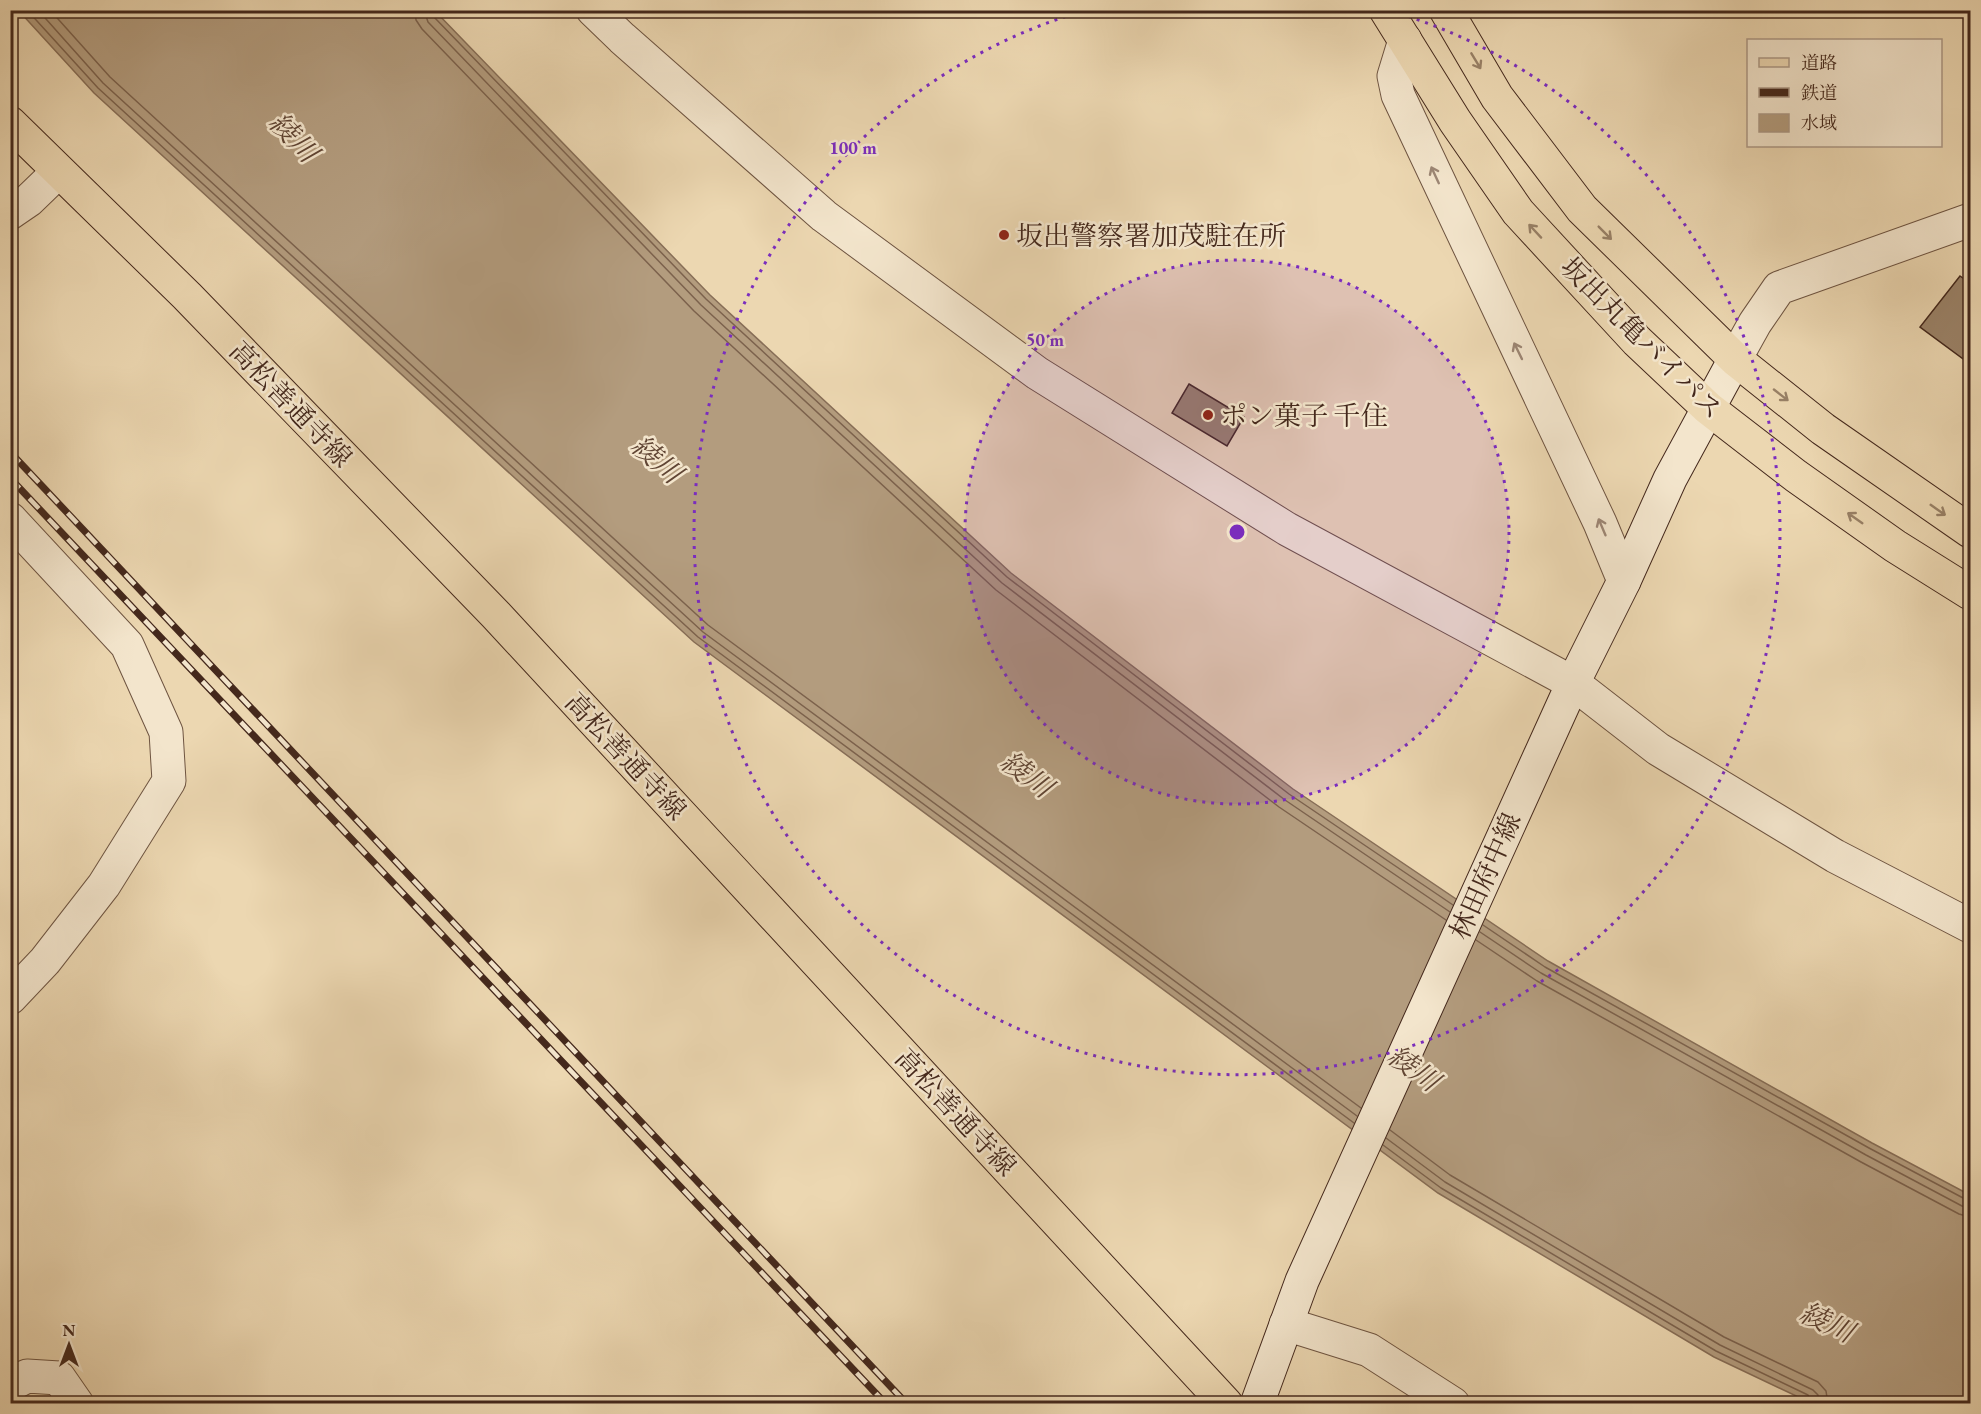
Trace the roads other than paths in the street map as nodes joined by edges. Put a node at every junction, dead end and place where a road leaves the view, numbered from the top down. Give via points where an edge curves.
1 (593, 10) edge
2 (1386, 10) edge
3 (1446, 10) edge
4 (1405, 40) junction
5 (10, 123) edge
6 (58, 172) junction
7 (10, 213) edge
8 (1971, 220) edge
9 (1735, 359) junction
10 (1708, 408) junction
11 (10, 519) edge
12 (1971, 531) edge
13 (1624, 581) junction
14 (1971, 593) edge
15 (1573, 683) junction
16 (1971, 926) edge
17 (10, 998) edge
18 (1286, 1323) junction
19 (10, 1384) edge
20 (77, 1404) edge
21 (1226, 1404) edge
22 (1257, 1404) edge
23 (1452, 1404) edge

1 - 15 street via 824,216 1037,373 1287,529
2 - 4 main road, 坂出丸亀バイパス
3 -> 9 main road, 坂出丸亀バイパス via 1497,97 1582,210
10 -> 4 main road, 坂出丸亀バイパス via 1637,341 1518,212
13 -> 4 street via 1398,95 1394,76
5 - 6 main road, 高松善通寺線
6 - 7 street
6 - 21 main road, 高松善通寺線 via 187,296 496,615
8 - 9 street, 林田府中線 via 1779,288
9 - 10 street, 林田府中線
9 -> 12 main road, 坂出丸亀バイパス via 1823,429
10 - 13 street, 林田府中線 via 1670,479
14 -> 10 main road, 坂出丸亀バイパス via 1895,546
11 - 17 street via 127,645 166,732 169,781 104,885 45,961
13 - 15 street, 林田府中線
15 - 16 street via 1658,749 1835,856
15 - 18 street, 林田府中線
18 - 22 street, 林田府中線
18 - 23 street via 1369,1350
19 - 20 street via 27,1376 59,1378

